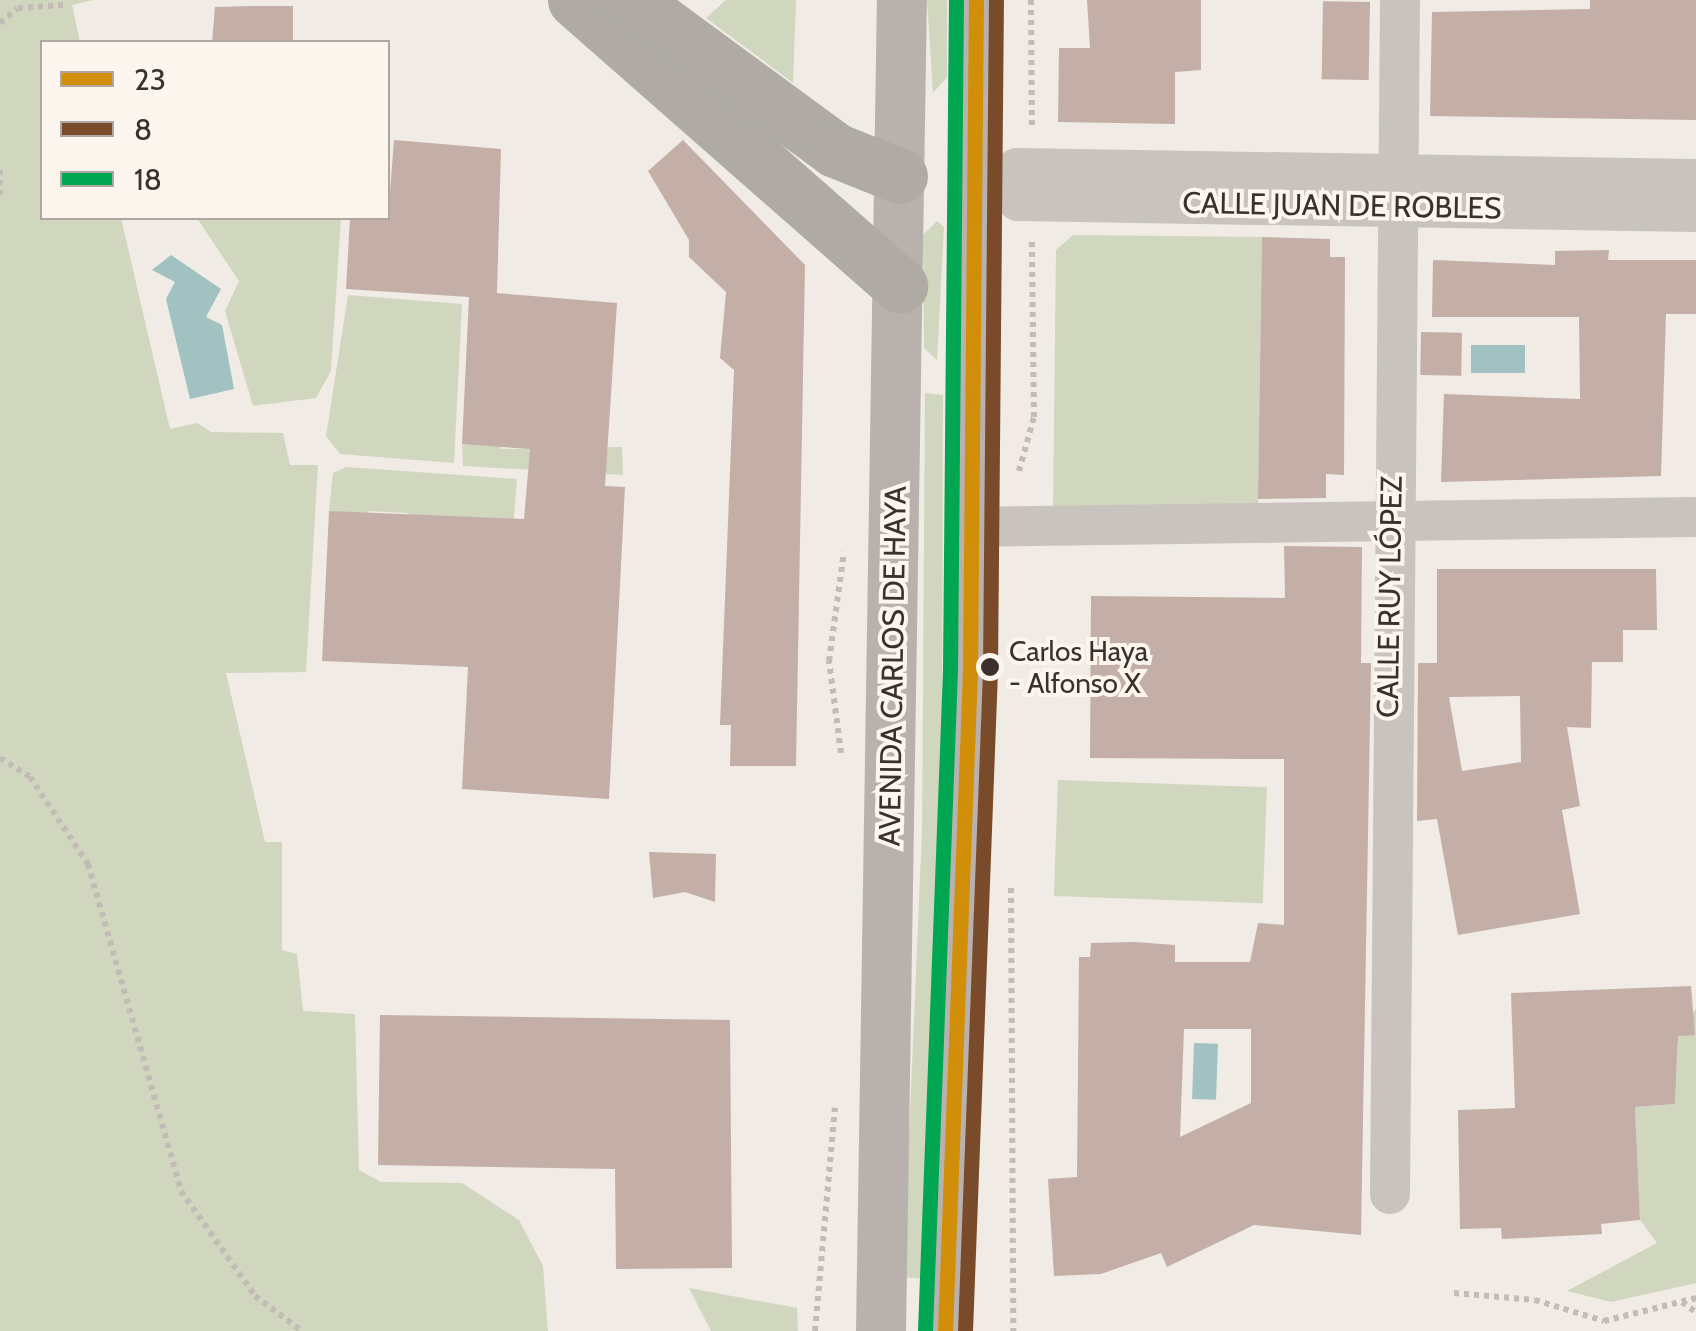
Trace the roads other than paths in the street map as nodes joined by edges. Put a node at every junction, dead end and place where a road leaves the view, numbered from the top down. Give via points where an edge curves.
1 (575, 0) edge
2 (631, 0) edge
3 (902, 0) edge
4 (976, 0) edge
5 (1400, 0) edge
6 (900, 176) junction
7 (985, 179) junction
8 (1696, 179) edge
9 (1395, 189) junction
10 (1696, 212) edge
11 (900, 286) junction
12 (1696, 517) edge
13 (1390, 524) junction
14 (969, 527) junction
15 (1390, 1194) dead end
16 (881, 1331) edge
17 (945, 1331) edge

1 - 11 highway
2 - 6 highway via 835,150
3 - 6 main road, AVENIDA CARLOS DE HAYA
4 - 7 main road
5 - 9 street, CALLE RUY LÓPEZ
6 - 7 main road
6 - 11 main road, AVENIDA CARLOS DE HAYA
7 - 9 street, CALLE JUAN DE ROBLES via 1017,168
7 - 14 main road
8 - 9 street, CALLE JUAN DE ROBLES
9 - 10 street, CALLE JUAN DE ROBLES
9 - 13 street, CALLE RUY LÓPEZ
11 - 16 main road, AVENIDA CARLOS DE HAYA
12 - 13 street
13 - 14 street
13 - 15 street, CALLE RUY LÓPEZ
14 - 17 main road

